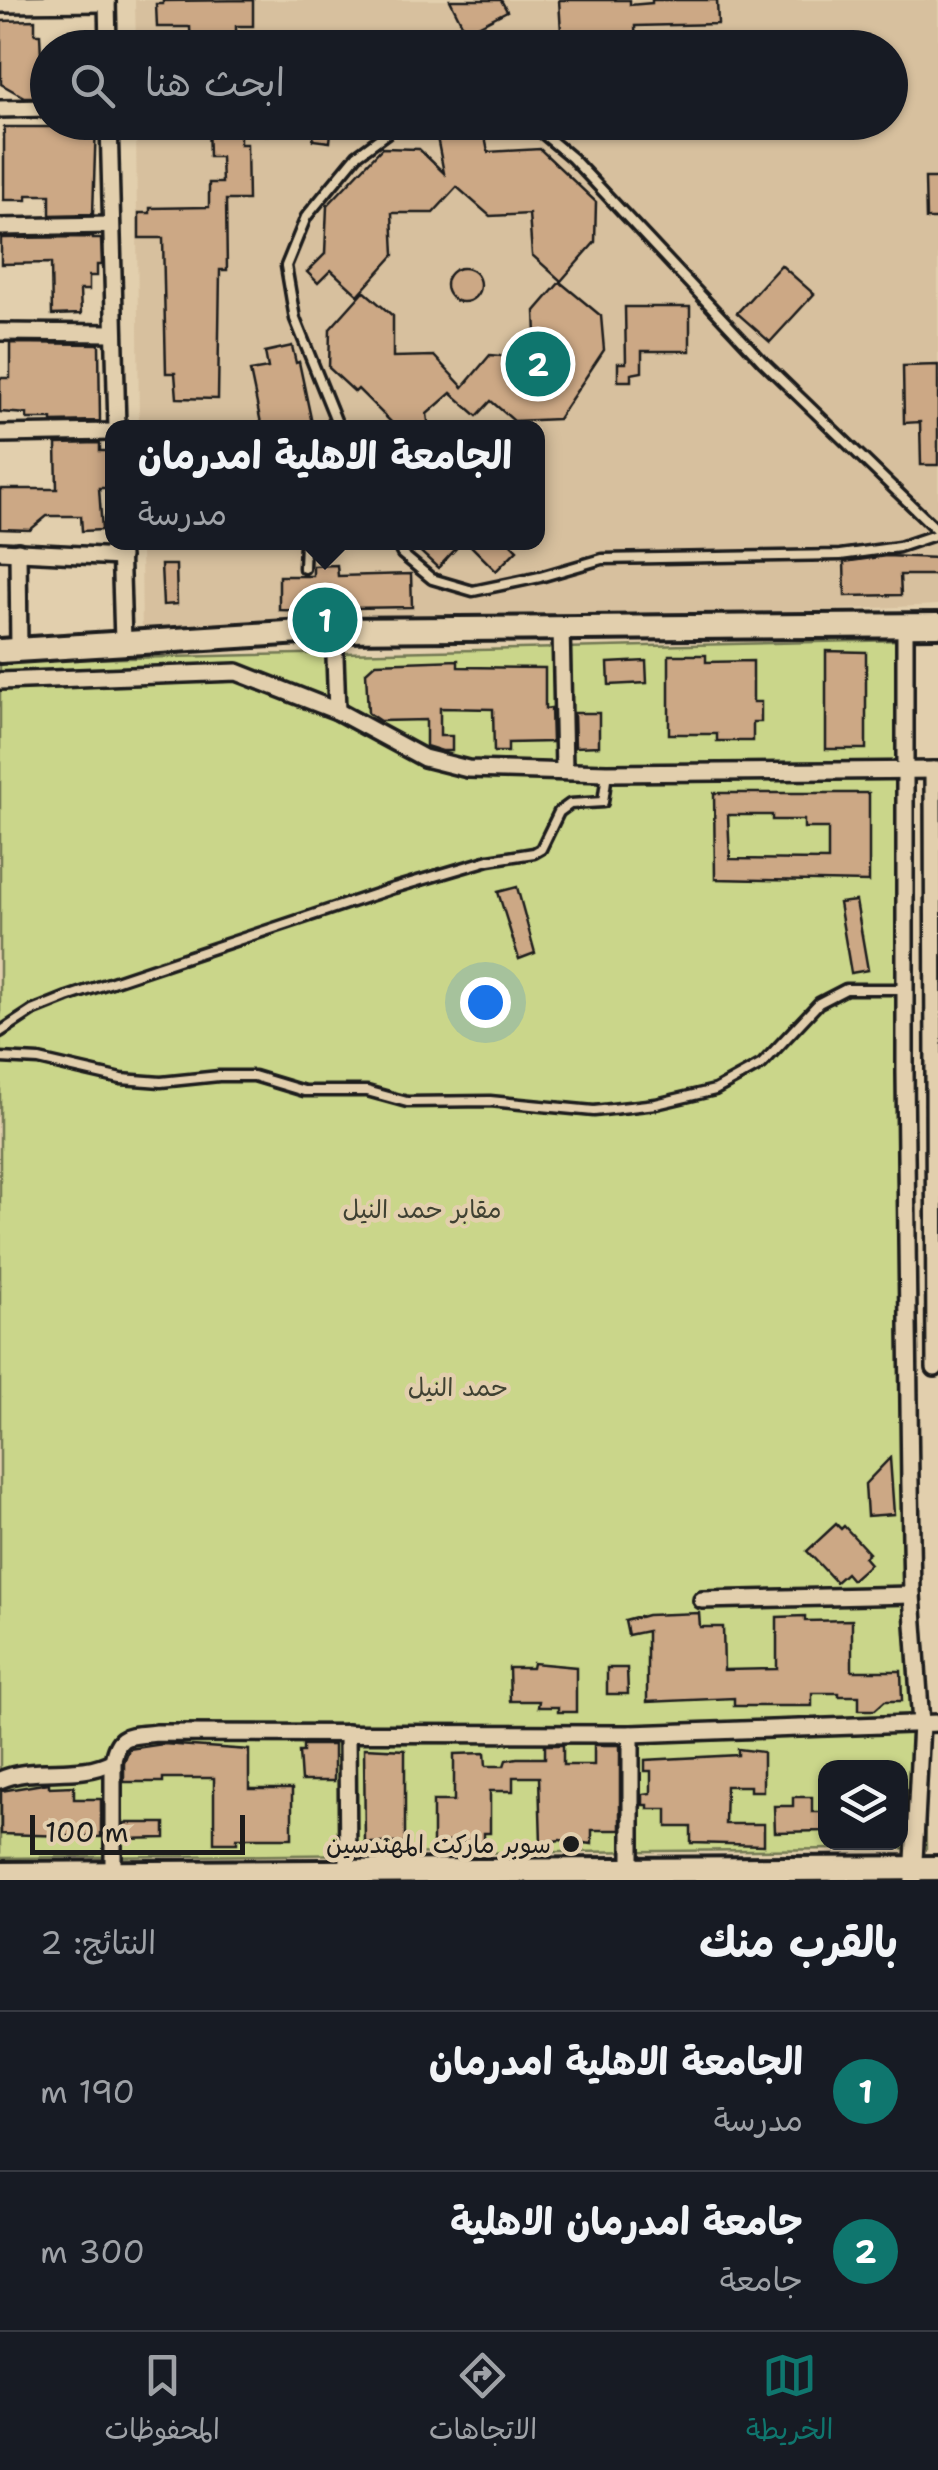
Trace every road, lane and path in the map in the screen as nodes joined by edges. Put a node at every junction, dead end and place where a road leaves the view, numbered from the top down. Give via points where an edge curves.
1 (107, 2) edge
2 (0, 4) edge
3 (108, 30) edge
4 (30, 108) edge
5 (0, 109) edge
6 (109, 140) edge
7 (377, 140) edge
8 (550, 140) edge
9 (111, 225) junction
10 (0, 226) edge
11 (0, 332) edge
12 (114, 333) junction
13 (335, 416) junction
14 (115, 420) edge
15 (333, 420) edge
16 (336, 420) edge
17 (105, 430) edge
18 (0, 434) edge
19 (938, 532) edge
20 (120, 550) edge
21 (305, 550) edge
22 (400, 550) edge
23 (0, 551) edge
24 (18, 551) junction
25 (304, 568) dead end
26 (938, 625) edge
27 (560, 626) junction
28 (906, 626) junction
29 (334, 630) junction
30 (123, 642) junction
31 (10, 651) edge
32 (0, 681) edge
33 (337, 711) junction
34 (564, 770) junction
35 (906, 770) junction
36 (936, 770) edge
37 (606, 773) junction
38 (906, 989) junction
39 (0, 1032) edge
40 (0, 1058) edge
41 (905, 1073) junction
42 (935, 1073) edge
43 (909, 1367) junction
44 (937, 1368) edge
45 (912, 1595) junction
46 (702, 1600) dead end
47 (929, 1723) edge
48 (348, 1733) junction
49 (631, 1734) junction
50 (113, 1761) junction
51 (0, 1780) edge
52 (631, 1868) junction
53 (348, 1871) junction
54 (922, 1872) edge
55 (113, 1873) junction
56 (0, 1874) edge
57 (570, 1875) edge
58 (48, 1876) edge
59 (301, 1876) edge

1 - 2 street
1 - 3 street
4 - 5 street
6 - 9 street
7 - 13 lane via 306,217 286,266 295,319
8 - 19 lane
9 - 10 street
9 - 12 street
11 - 12 street
12 - 14 street
13 - 15 lane
13 - 16 lane
17 - 18 street
19 - 22 lane via 900,547 840,555 602,559 473,591 432,579
20 - 24 street
20 - 30 street
21 - 25 lane
23 - 24 street
24 - 31 street
26 - 28 street
27 - 28 street
27 - 29 street
27 - 34 street
28 - 35 street
29 - 30 street
29 - 33 street
30 - 31 street
32 - 33 street via 237,672
33 - 34 street via 439,764
34 - 37 street
35 - 36 street
35 - 37 street
35 - 38 street
36 - 42 street
37 - 39 lane via 603,802 570,804 559,812 534,853 394,888 67,997
38 - 40 lane via 846,989 819,1002 762,1064 715,1090 594,1111 490,1100 408,1102 367,1090 304,1091 254,1076 122,1079
38 - 41 street
41 - 42 street
41 - 43 street
42 - 44 street
43 - 44 street
43 - 45 street
45 - 46 street
45 - 47 street
47 - 49 street
47 - 54 street
48 - 49 street
48 - 50 street via 156,1733 121,1738
48 - 53 street
49 - 52 street
50 - 51 street
50 - 55 street
52 - 54 street
52 - 57 street
53 - 57 street
53 - 59 street
55 - 58 street
55 - 59 street
56 - 58 street

